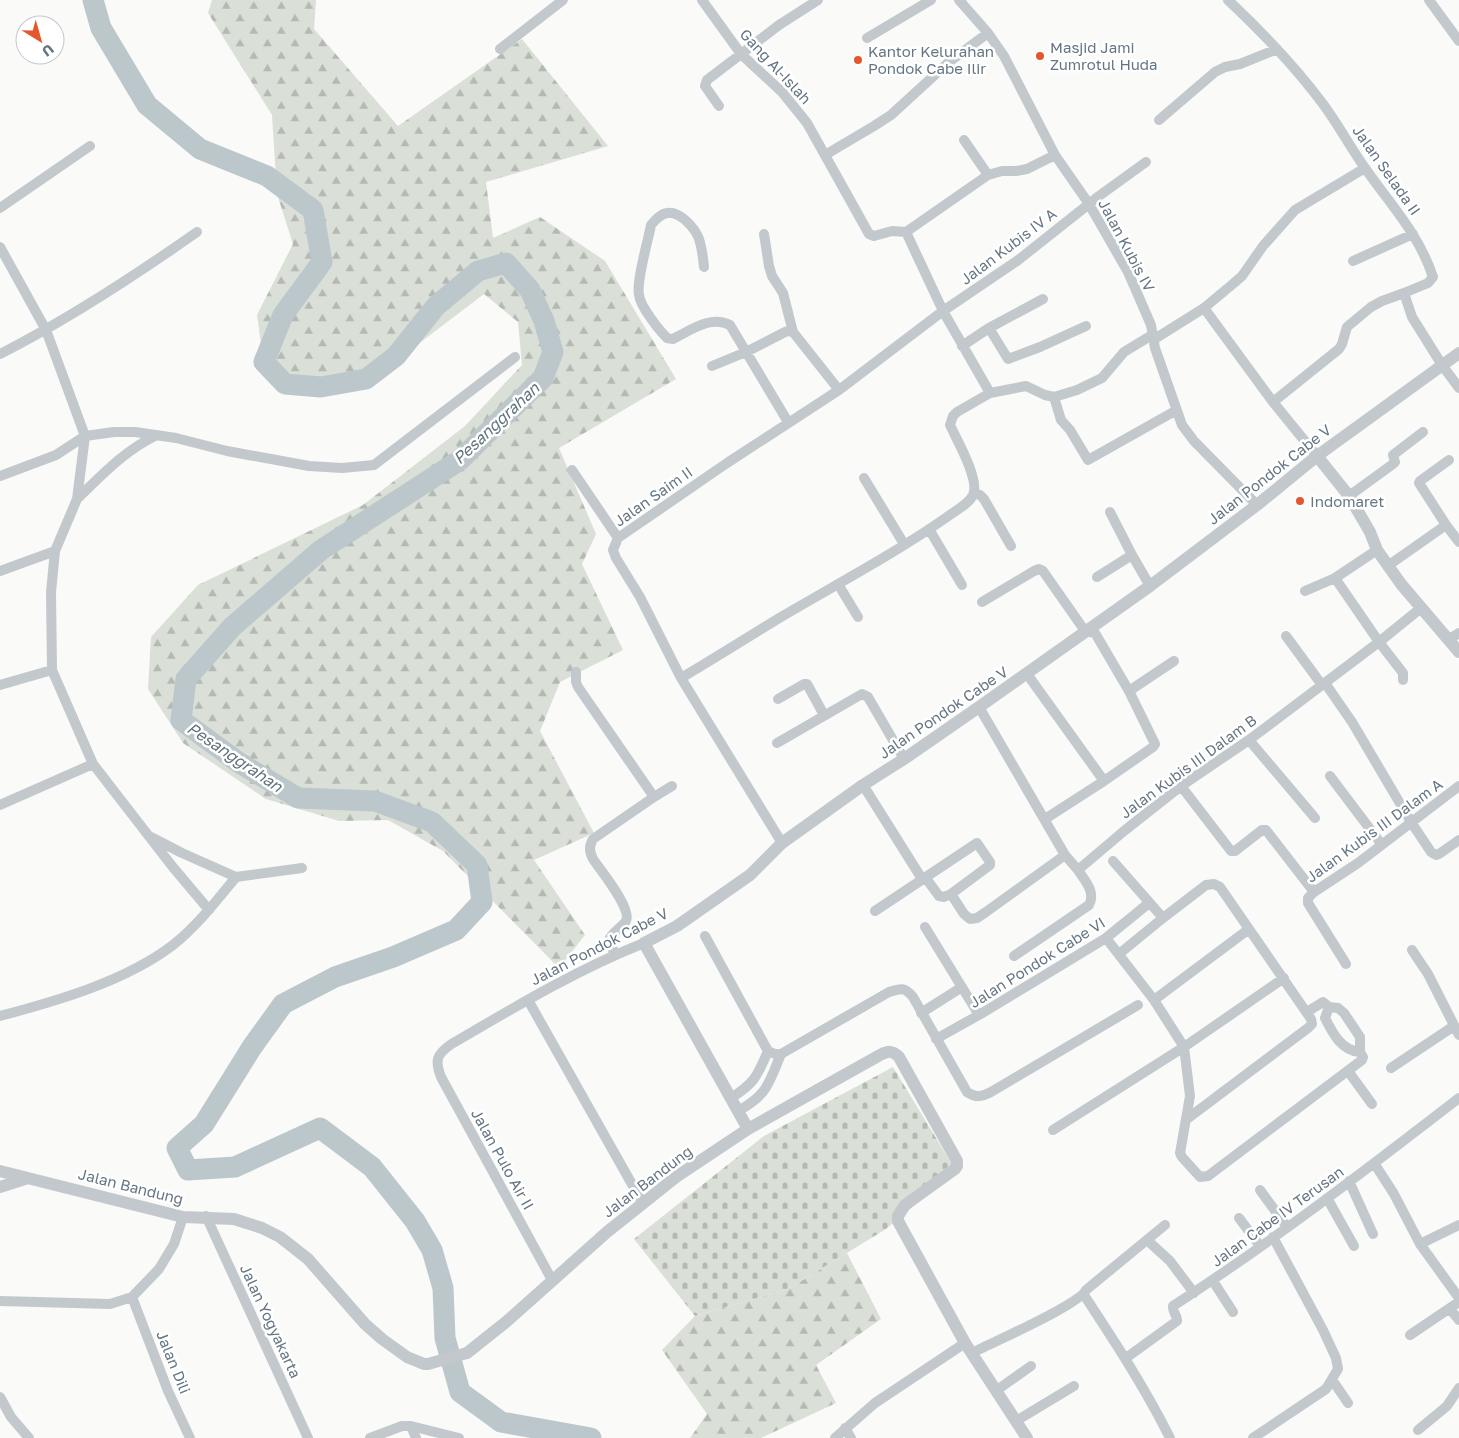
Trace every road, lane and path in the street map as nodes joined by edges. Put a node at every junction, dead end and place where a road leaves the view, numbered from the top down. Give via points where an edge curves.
1 (702, 0) edge
2 (818, 0) edge
3 (931, 0) edge
4 (958, 0) edge
5 (1228, 0) edge
6 (1429, 0) edge
7 (557, 2) edge
8 (988, 33) junction
9 (867, 38) dead end
10 (1459, 41) edge
11 (500, 49) dead end
12 (1277, 49) junction
13 (741, 54) junction
14 (720, 106) dead end
15 (1159, 120) dead end
16 (964, 140) dead end
17 (90, 146) dead end
18 (825, 155) junction
19 (1055, 155) junction
20 (1146, 162) dead end
21 (1365, 168) junction
22 (988, 175) junction
23 (1089, 204) junction
24 (0, 208) edge
25 (196, 232) dead end
26 (906, 232) junction
27 (764, 234) dead end
28 (1413, 234) junction
29 (0, 247) edge
30 (1352, 261) dead end
31 (704, 267) dead end
32 (1404, 293) junction
33 (1043, 300) dead end
34 (1204, 308) junction
35 (943, 311) junction
36 (1086, 326) dead end
37 (989, 328) junction
38 (46, 330) junction
39 (793, 332) junction
40 (1153, 337) junction
41 (962, 346) junction
42 (746, 352) junction
43 (1459, 353) edge
44 (0, 354) edge
45 (515, 357) dead end
46 (1442, 365) junction
47 (712, 366) dead end
48 (1459, 388) edge
49 (839, 390) junction
50 (990, 392) junction
51 (1054, 397) junction
52 (1273, 402) junction
53 (1175, 410) junction
54 (788, 422) junction
55 (1423, 432) dead end
56 (158, 435) junction
57 (85, 436) junction
58 (1317, 456) junction
59 (1449, 460) dead end
60 (572, 470) dead end
61 (0, 476) edge
62 (864, 478) dead end
63 (974, 493) junction
64 (1349, 496) junction
65 (77, 500) junction
66 (1257, 505) junction
67 (1110, 512) dead end
68 (1446, 525) junction
69 (929, 529) junction
70 (618, 538) junction
71 (1459, 542) edge
72 (904, 544) junction
73 (1011, 546) dead end
74 (1377, 550) junction
75 (55, 551) junction
76 (1132, 555) junction
77 (1389, 566) junction
78 (0, 571) edge
79 (1096, 577) dead end
80 (1335, 578) junction
81 (838, 584) junction
82 (962, 585) dead end
83 (1150, 586) junction
84 (1305, 591) dead end
85 (982, 602) dead end
86 (1421, 608) junction
87 (858, 617) dead end
88 (1086, 631) junction
89 (1286, 636) dead end
90 (1454, 637) edge
91 (1379, 642) junction
92 (1459, 652) edge
93 (1174, 661) dead end
94 (52, 670) junction
95 (576, 672) dead end
96 (1027, 674) junction
97 (681, 678) junction
98 (1403, 680) dead end
99 (1323, 684) junction
100 (0, 685) edge
101 (1130, 691) junction
102 (778, 699) dead end
103 (979, 707) junction
104 (824, 715) junction
105 (1249, 740) junction
106 (777, 744) dead end
107 (904, 759) junction
108 (92, 764) junction
109 (1330, 776) dead end
110 (1104, 782) junction
111 (863, 784) junction
112 (672, 786) dead end
113 (1181, 786) junction
114 (1459, 786) edge
115 (654, 797) junction
116 (0, 805) edge
117 (1315, 818) dead end
118 (1045, 819) junction
119 (1411, 822) junction
120 (148, 835) junction
121 (1459, 840) edge
122 (782, 843) junction
123 (1382, 845) junction
124 (1066, 855) junction
125 (1113, 861) dead end
126 (302, 868) dead end
127 (1078, 870) junction
128 (236, 877) junction
129 (924, 878) junction
130 (951, 894) junction
131 (1311, 895) junction
132 (1149, 903) junction
133 (208, 910) junction
134 (875, 910) dead end
135 (1163, 918) junction
136 (925, 926) dead end
137 (1249, 929) junction
138 (705, 936) dead end
139 (1106, 938) junction
140 (644, 943) junction
141 (1412, 950) dead end
142 (614, 954) junction
143 (1119, 954) junction
144 (1014, 956) dead end
145 (1346, 964) dead end
146 (1284, 978) junction
147 (962, 988) junction
148 (528, 1000) junction
149 (1154, 1000) junction
150 (1138, 1005) dead end
151 (1329, 1007) junction
152 (1307, 1012) junction
153 (922, 1013) junction
154 (980, 1015) junction
155 (0, 1016) edge
156 (1456, 1030) edge
157 (936, 1039) junction
158 (1184, 1047) junction
159 (442, 1051) joint
160 (768, 1051) junction
161 (1360, 1052) junction
162 (781, 1054) junction
163 (1391, 1068) dead end
164 (1348, 1071) junction
165 (731, 1098) junction
166 (1459, 1098) edge
167 (1372, 1104) dead end
168 (738, 1111) junction
169 (1187, 1119) junction
170 (748, 1129) junction
171 (1053, 1130) dead end
172 (1374, 1163) junction
173 (0, 1171) edge
174 (28, 1178) junction
175 (1349, 1181) junction
176 (0, 1187) edge
177 (1260, 1190) dead end
178 (1327, 1198) junction
179 (642, 1202) junction
180 (206, 1216) junction
181 (183, 1217) junction
182 (1239, 1218) dead end
183 (1459, 1225) edge
184 (1165, 1226) dead end
185 (1287, 1227) junction
186 (1373, 1234) dead end
187 (1273, 1237) junction
188 (1147, 1240) junction
189 (1420, 1244) junction
190 (1260, 1246) junction
191 (1354, 1246) dead end
192 (552, 1280) junction
193 (1213, 1281) junction
194 (1194, 1293) junction
195 (1084, 1295) junction
196 (132, 1297) junction
197 (1459, 1298) edge
198 (0, 1301) edge
199 (1455, 1306) edge
200 (1233, 1312) dead end
201 (1459, 1320) edge
202 (1410, 1335) dead end
203 (968, 1348) junction
204 (1126, 1358) junction
205 (1031, 1366) dead end
206 (1333, 1381) junction
207 (1074, 1386) dead end
208 (1459, 1388) edge
209 (996, 1390) junction
210 (0, 1397) edge
211 (1348, 1404) dead end
212 (1016, 1420) junction
213 (411, 1426) junction
214 (845, 1428) junction
215 (1418, 1430) dead end
216 (29, 1438) edge
217 (190, 1438) edge
218 (308, 1438) edge
219 (370, 1438) edge
220 (416, 1438) edge
221 (459, 1438) edge
222 (835, 1438) edge
223 (851, 1438) edge
224 (1027, 1438) edge
225 (1170, 1438) edge
226 (1253, 1438) edge

1 - 13 street, Gang Al-Islah
2 - 13 street via 779,24
3 - 9 street
4 - 8 street, Jalan Kubis IV
5 - 12 street, Jalan Selada II
6 - 10 street
7 - 11 street
8 - 18 street via 949,62 890,115
8 - 19 street, Jalan Kubis IV via 1004,56
12 - 15 street via 1214,72
12 - 21 street, Jalan Selada II via 1323,104
13 - 14 street via 705,84
13 - 18 street, Gang Al-Islah via 794,105
16 - 22 street
17 - 24 street
18 - 26 street, Gang Al-Islah via 869,234
19 - 22 street via 1027,169
19 - 23 street, Jalan Kubis IV
20 - 23 street, Jalan Kubis IV A
21 - 28 street, Jalan Selada II
21 - 34 street via 1295,210 1242,276
22 - 26 street
23 - 35 street, Jalan Kubis IV A via 1017,261
23 - 40 street, Jalan Kubis IV via 1128,272
25 - 38 street
26 - 35 street
27 - 39 street via 769,266 784,293
28 - 30 street
28 - 32 street, Jalan Selada II via 1433,277 1428,283
29 - 38 street
31 - 42 street via 702,248 693,228 679,216 665,213 652,225 639,284 641,302 667,338 673,339 711,321 721,320 730,325
32 - 46 street via 1412,316
32 - 52 street via 1371,307 1347,327 1339,349
33 - 37 street
34 - 40 street
34 - 52 street
35 - 41 street
35 - 49 street, Jalan Saim II
36 - 37 street via 1008,359
37 - 41 street
38 - 44 street
38 - 57 street
39 - 42 street via 785,332
39 - 49 street
40 - 51 street via 1124,352 1102,378
40 - 53 street, Jalan Kubis IV
41 - 50 street
42 - 47 street
42 - 54 street
43 - 46 street, Jalan Pondok Cabe V
45 - 56 street via 368,466 309,466
46 - 48 street
46 - 58 street, Jalan Pondok Cabe V
49 - 54 street, Jalan Saim II
50 - 51 street via 1026,386
50 - 63 street via 957,412 950,425 974,481
51 - 53 street via 1062,420 1088,460
52 - 58 street
53 - 66 street, Jalan Kubis IV via 1194,441
54 - 70 street, Jalan Saim II
55 - 64 street via 1393,455 1393,464
56 - 57 street via 114,432
56 - 65 street via 128,452
57 - 61 street via 56,455
57 - 65 street
58 - 64 street
58 - 66 street, Jalan Pondok Cabe V
59 - 68 street via 1419,483
60 - 70 street
62 - 72 street
63 - 69 street
63 - 73 street via 984,499
64 - 74 street
65 - 75 street
66 - 83 street, Jalan Pondok Cabe V
67 - 76 street
68 - 71 street
68 - 77 street
69 - 72 street
69 - 82 street
70 - 97 street, Jalan Saim II via 614,550 616,558 640,597
72 - 81 street
74 - 77 street
74 - 80 street
75 - 78 street
75 - 94 street via 51,592
76 - 79 street
76 - 83 street
77 - 86 street
80 - 84 street
80 - 91 street
81 - 87 street
81 - 97 street
83 - 88 street, Jalan Pondok Cabe V
85 - 88 street via 1039,569 1046,574
86 - 90 street
86 - 91 street, Jalan Kubis III Dalam B
88 - 96 street, Jalan Pondok Cabe V
88 - 101 street via 1095,633
89 - 99 street
90 - 92 street
91 - 98 street via 1403,673
91 - 99 street, Jalan Kubis III Dalam B
93 - 101 street
94 - 100 street
94 - 108 street
95 - 115 street via 578,687
96 - 103 street, Jalan Pondok Cabe V
96 - 110 street
97 - 122 street, Jalan Saim II
99 - 105 street, Jalan Kubis III Dalam B
99 - 119 street via 1352,722
101 - 110 street via 1155,744
102 - 104 street via 807,684
103 - 107 street, Jalan Pondok Cabe V
103 - 118 street
104 - 106 street
104 - 107 street via 858,695 865,695
105 - 113 street, Jalan Kubis III Dalam B
105 - 117 street
107 - 111 street, Jalan Pondok Cabe V
108 - 116 street
108 - 120 street
109 - 123 street
110 - 118 street
111 - 122 street, Jalan Pondok Cabe V
111 - 129 street
112 - 115 street
113 - 127 street, Jalan Kubis III Dalam B
113 - 131 street via 1231,851 1266,830
114 - 119 street, Jalan Kubis III Dalam A
115 - 142 street via 593,838 590,844 593,860 627,913 626,920 610,938
118 - 124 street
119 - 121 street via 1433,854 1439,854
119 - 123 street, Jalan Kubis III Dalam A
120 - 128 street
120 - 133 street
122 - 140 street, Jalan Pondok Cabe V via 750,875 677,926
123 - 131 street, Jalan Kubis III Dalam A
124 - 127 street
124 - 130 street via 977,918 967,917
125 - 132 street
126 - 128 street
127 - 144 street via 1090,888 1089,905
128 - 133 street
129 - 130 street via 939,896
129 - 130 street via 977,843 990,865
129 - 134 street
131 - 145 street via 1308,904
132 - 135 street
132 - 139 street, Jalan Pondok Cabe VI
133 - 155 street via 174,944 135,968 42,1005
135 - 137 street via 1206,886 1214,884
135 - 143 street
136 - 147 street
137 - 146 street
137 - 149 street
138 - 160 street
139 - 143 street
139 - 154 street, Jalan Pondok Cabe VI
140 - 142 street, Jalan Pondok Cabe V
140 - 165 street
141 - 156 street
142 - 148 street, Jalan Pondok Cabe V
143 - 149 street
146 - 152 street
146 - 158 street
147 - 153 street
147 - 154 street
148 - 159 street, Jalan Pondok Cabe V
148 - 179 street
149 - 158 street
150 - 157 street via 981,1097 967,1092
151 - 152 street via 1323,1002
151 - 161 street via 1344,1013 1360,1037
151 - 161 street via 1325,1018 1343,1046
152 - 169 street via 1312,1024 1308,1028
153 - 157 street
153 - 162 street via 908,991 899,989
154 - 157 street, Jalan Pondok Cabe VI
156 - 163 street
158 - 169 street via 1190,1096
158 - 171 street
159 - 192 street, Jalan Pulo Air II via 437,1059 441,1077
160 - 162 street
160 - 165 street via 753,1082
161 - 164 street via 1364,1057
162 - 168 street via 763,1094
164 - 167 street
164 - 169 street via 1204,1178 1196,1174 1180,1153
165 - 168 street
166 - 172 street, Jalan Cabe IV Terusan
168 - 170 street
170 - 179 street, Jalan Bandung
170 - 203 street, Jalan Bandung via 887,1051 894,1052 958,1161 955,1169 900,1210 898,1221
172 - 175 street, Jalan Cabe IV Terusan
172 - 189 street
173 - 174 street, Jalan Bandung
174 - 176 street
174 - 181 street, Jalan Bandung
175 - 178 street, Jalan Cabe IV Terusan
175 - 186 street
177 - 185 street
178 - 185 street, Jalan Cabe IV Terusan
178 - 191 street
179 - 192 street, Jalan Bandung
180 - 181 street, Jalan Bandung
180 - 192 street, Jalan Bandung via 250,1222 280,1238 308,1259 365,1324 407,1357 424,1364 467,1353
180 - 218 street, Jalan Yogyakarta
181 - 196 street via 174,1244 159,1269
182 - 190 street
183 - 189 street
184 - 188 street
185 - 187 street, Jalan Cabe IV Terusan
187 - 190 street, Jalan Cabe IV Terusan
187 - 206 street via 1336,1358 1338,1370
188 - 194 street via 1170,1261
188 - 195 street
189 - 197 street
190 - 193 street, Jalan Cabe IV Terusan
193 - 194 street, Jalan Cabe IV Terusan
193 - 200 street
194 - 204 street, Jalan Cabe IV Terusan via 1173,1306 1177,1321
195 - 203 street via 1060,1309
195 - 204 street
196 - 198 street via 110,1304
196 - 217 street, Jalan Dili
199 - 201 street
199 - 202 street
203 - 209 street, Jalan Bandung
203 - 214 street via 875,1402
204 - 225 street
205 - 209 street
206 - 211 street
206 - 226 street
207 - 212 street
208 - 215 street via 1446,1406
209 - 212 street, Jalan Bandung
210 - 216 street via 11,1417
212 - 224 street, Jalan Bandung
213 - 219 street via 402,1426
213 - 220 street
213 - 221 street
214 - 222 street
214 - 223 street

